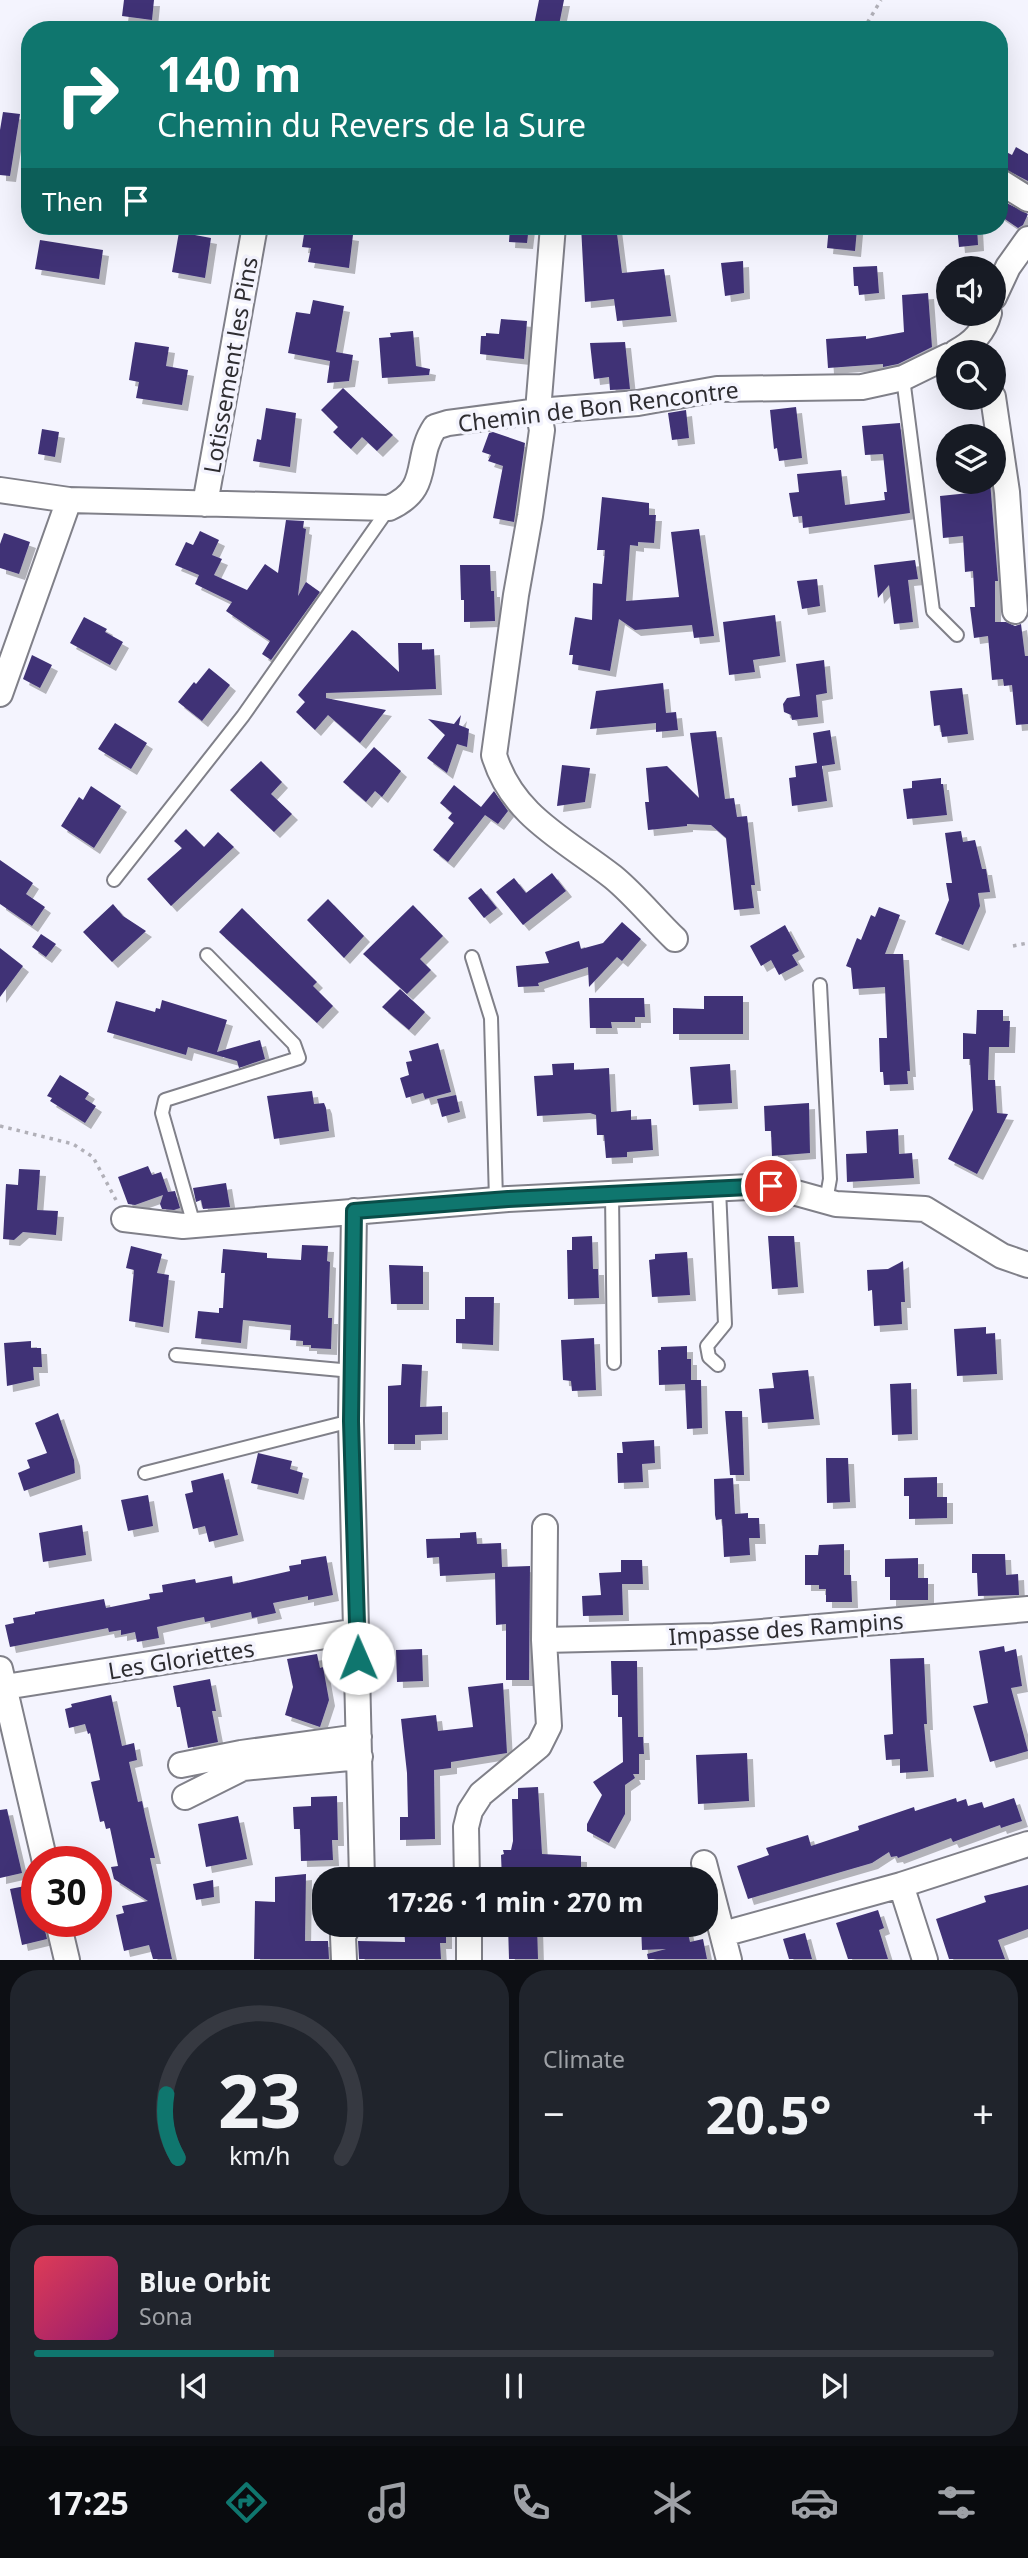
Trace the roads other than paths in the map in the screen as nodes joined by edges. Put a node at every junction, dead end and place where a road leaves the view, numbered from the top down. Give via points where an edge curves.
1 (1008, 187) edge
2 (1028, 199) edge
3 (253, 235) edge
4 (552, 235) edge
5 (1028, 239) edge
6 (1006, 271) edge
7 (936, 362) edge
8 (903, 378) junction
9 (995, 410) edge
10 (538, 411) junction
11 (0, 490) edge
12 (69, 500) junction
13 (205, 504) junction
14 (389, 508) junction
15 (1015, 611) dead end
16 (957, 635) dead end
17 (0, 694) edge
18 (114, 880) dead end
19 (675, 939) dead end
20 (207, 955) dead end
21 (472, 957) dead end
22 (820, 985) dead end
23 (719, 1189) junction
24 (612, 1194) junction
25 (496, 1200) junction
26 (826, 1201) junction
27 (354, 1211) junction
28 (124, 1219) road end
29 (194, 1225) junction
30 (1028, 1265) edge
31 (176, 1355) dead end
32 (614, 1363) dead end
33 (718, 1365) dead end
34 (352, 1371) junction
35 (351, 1421) junction
36 (145, 1473) dead end
37 (545, 1527) dead end
38 (1028, 1609) edge
39 (357, 1631) junction
40 (544, 1640) junction
41 (2, 1678) edge
42 (359, 1747) junction
43 (181, 1765) dead end
44 (185, 1797) dead end
45 (1028, 1844) edge
46 (41, 1846) edge
47 (704, 1863) dead end
48 (362, 1867) edge
49 (467, 1867) edge
50 (901, 1885) junction
51 (723, 1934) junction
52 (62, 1937) edge
53 (343, 1937) edge
54 (469, 1937) edge
55 (67, 1959) edge
56 (344, 1959) edge
57 (469, 1959) edge
58 (729, 1959) edge
59 (925, 1959) edge

1 - 2 street
3 - 13 street, Lotissement les Pins
4 - 10 street
5 - 6 street
7 - 8 street, Chemin de Bon Rencontre
8 - 10 street, Chemin de Bon Rencontre via 862,387 717,389 639,403
8 - 16 lane via 933,611
9 - 15 street via 1007,492
10 - 14 street, Chemin de Bon Rencontre via 435,427 414,491
10 - 19 street via 542,430 494,755 501,778 521,805 569,848 614,878
11 - 12 street
12 - 13 street
12 - 17 street
13 - 14 street
14 - 18 lane via 243,716
20 - 29 lane via 294,1044 299,1058 165,1100 162,1114
21 - 25 lane via 491,1018
22 - 26 lane via 830,1180
23 - 24 street
23 - 26 street via 771,1186
23 - 33 lane via 725,1324 708,1346 709,1357
24 - 25 street
24 - 32 lane
25 - 27 street
26 - 30 street via 925,1209 1002,1256
27 - 29 street
27 - 34 street
28 - 29 street
31 - 34 lane
34 - 35 street
35 - 36 lane
35 - 39 street
37 - 40 street
38 - 40 street, Impasse des Rampins via 715,1636
39 - 41 street, Les Gloriettes
39 - 42 street
40 - 49 street via 548,1726 539,1746 481,1794 470,1811
41 - 46 street
42 - 43 street via 241,1753
42 - 44 street via 243,1768
42 - 48 street
45 - 50 street
47 - 51 street
50 - 51 street
50 - 59 street
51 - 58 street
52 - 55 street
53 - 56 street
54 - 57 street

